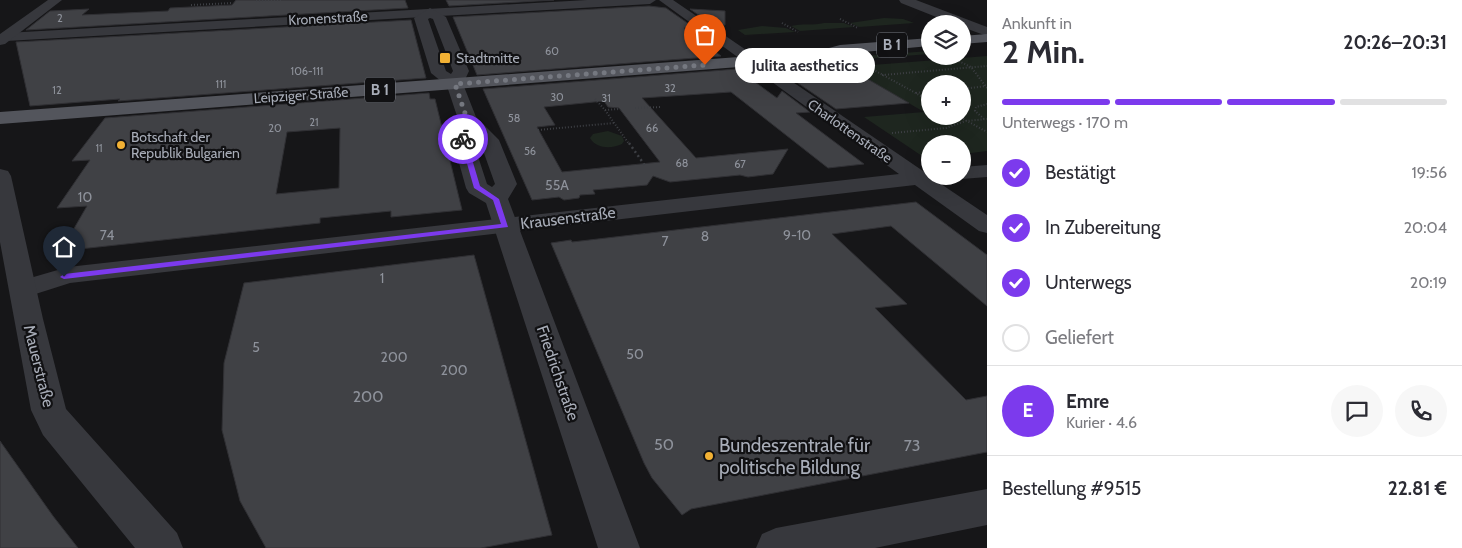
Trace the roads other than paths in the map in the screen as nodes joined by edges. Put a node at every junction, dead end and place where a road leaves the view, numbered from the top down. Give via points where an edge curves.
1 (56, 0) edge
2 (650, 0) edge
3 (665, 0) edge
4 (905, 0) edge
5 (428, 6) edge
6 (980, 31) edge
7 (921, 33) edge
8 (3, 39) edge
9 (921, 43) edge
10 (752, 61) junction
11 (455, 84) junction
12 (0, 118) edge
13 (987, 171) edge
14 (921, 172) edge
15 (971, 172) edge
16 (0, 176) edge
17 (921, 178) edge
18 (938, 185) edge
19 (505, 226) junction
20 (987, 226) edge
21 (23, 289) junction
22 (987, 507) edge
23 (162, 548) edge
24 (619, 548) edge
25 (776, 548) edge

1 - 8 street
2 - 5 street, Kronenstraße
3 - 10 street, Charlottenstraße
4 - 6 street
5 - 8 street, Kronenstraße
5 - 11 street, Friedrichstraße via 421,18 439,73
7 - 10 main road, Leipziger Straße / B 1 via 831,39 787,52 764,54
9 - 10 main road, Leipziger Straße / B 1 via 840,50 793,63
10 - 11 main road, Leipziger Straße / B 1
10 - 14 street, Charlottenstraße
11 - 12 main road, Leipziger Straße / B 1
11 - 19 street, Friedrichstraße via 467,119 463,141 477,188 496,199
13 - 15 street
16 - 21 street, Mauerstraße
17 - 19 street, Krausenstraße
18 - 20 street, Charlottenstraße
19 - 21 street, Krausenstraße via 68,275
19 - 24 street, Friedrichstraße
21 - 23 street, Mauerstraße via 49,410 56,424
22 - 25 street

